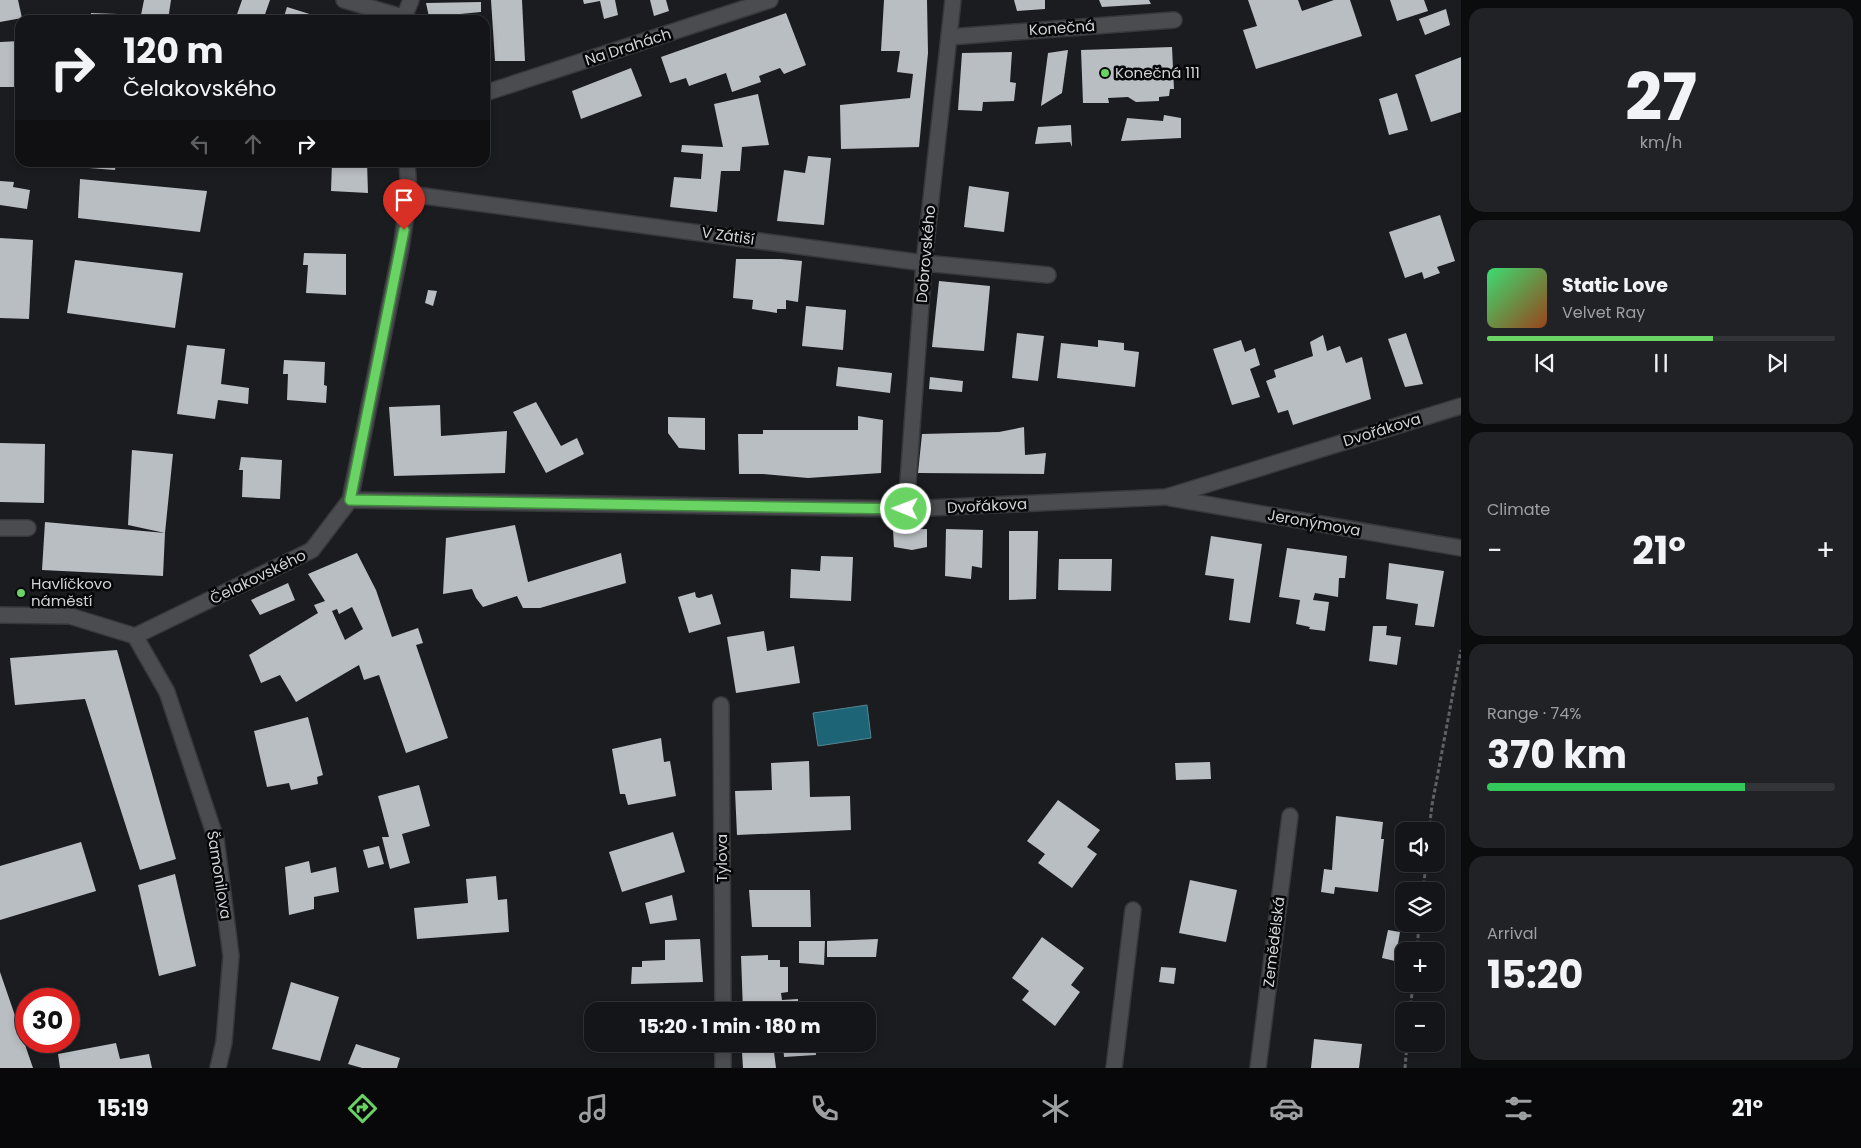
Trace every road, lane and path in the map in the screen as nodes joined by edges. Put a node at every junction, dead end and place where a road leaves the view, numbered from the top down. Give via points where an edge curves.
1 (344, 0) edge
2 (411, 0) edge
3 (770, 0) edge
4 (953, 0) edge
5 (393, 15) edge
6 (404, 15) edge
7 (1174, 20) dead end
8 (949, 37) junction
9 (490, 91) edge
10 (407, 167) edge
11 (409, 194) junction
12 (924, 263) junction
13 (1048, 275) dead end
14 (1461, 406) edge
15 (1166, 497) junction
16 (350, 500) junction
17 (906, 509) junction
18 (0, 528) edge
19 (28, 528) dead end
20 (1461, 548) edge
21 (0, 614) edge
22 (135, 636) junction
23 (1461, 650) edge
24 (721, 705) dead end
25 (1290, 816) dead end
26 (1430, 822) edge
27 (1133, 910) dead end
28 (723, 1002) edge
29 (723, 1052) edge
30 (1406, 1052) edge
31 (218, 1068) edge
32 (723, 1068) edge
33 (1114, 1068) edge
34 (1258, 1068) edge
35 (1404, 1068) edge

1 - 5 street
2 - 6 street
3 - 9 street, Na Drahách
4 - 8 street, Dobrovského
7 - 8 street, Konečná
8 - 12 street, Dobrovského
10 - 11 street, Čelakovského
11 - 12 street, V Zátiší
11 - 16 street, Čelakovského
12 - 13 street, V Zátiší
12 - 17 street, Dobrovského
14 - 15 street, Dvořákova
15 - 17 street, Dvořákova
15 - 20 street, Jeronýmova
16 - 17 street, Dvořákova
16 - 22 street, Čelakovského via 312,550
18 - 19 street
21 - 22 street via 70,616
22 - 31 street, Šamonilova via 167,692 216,839 231,956 224,1042
23 - 26 path
24 - 28 street, Tylova
25 - 34 street, Zemědělská
27 - 33 street
29 - 32 street
30 - 35 path

